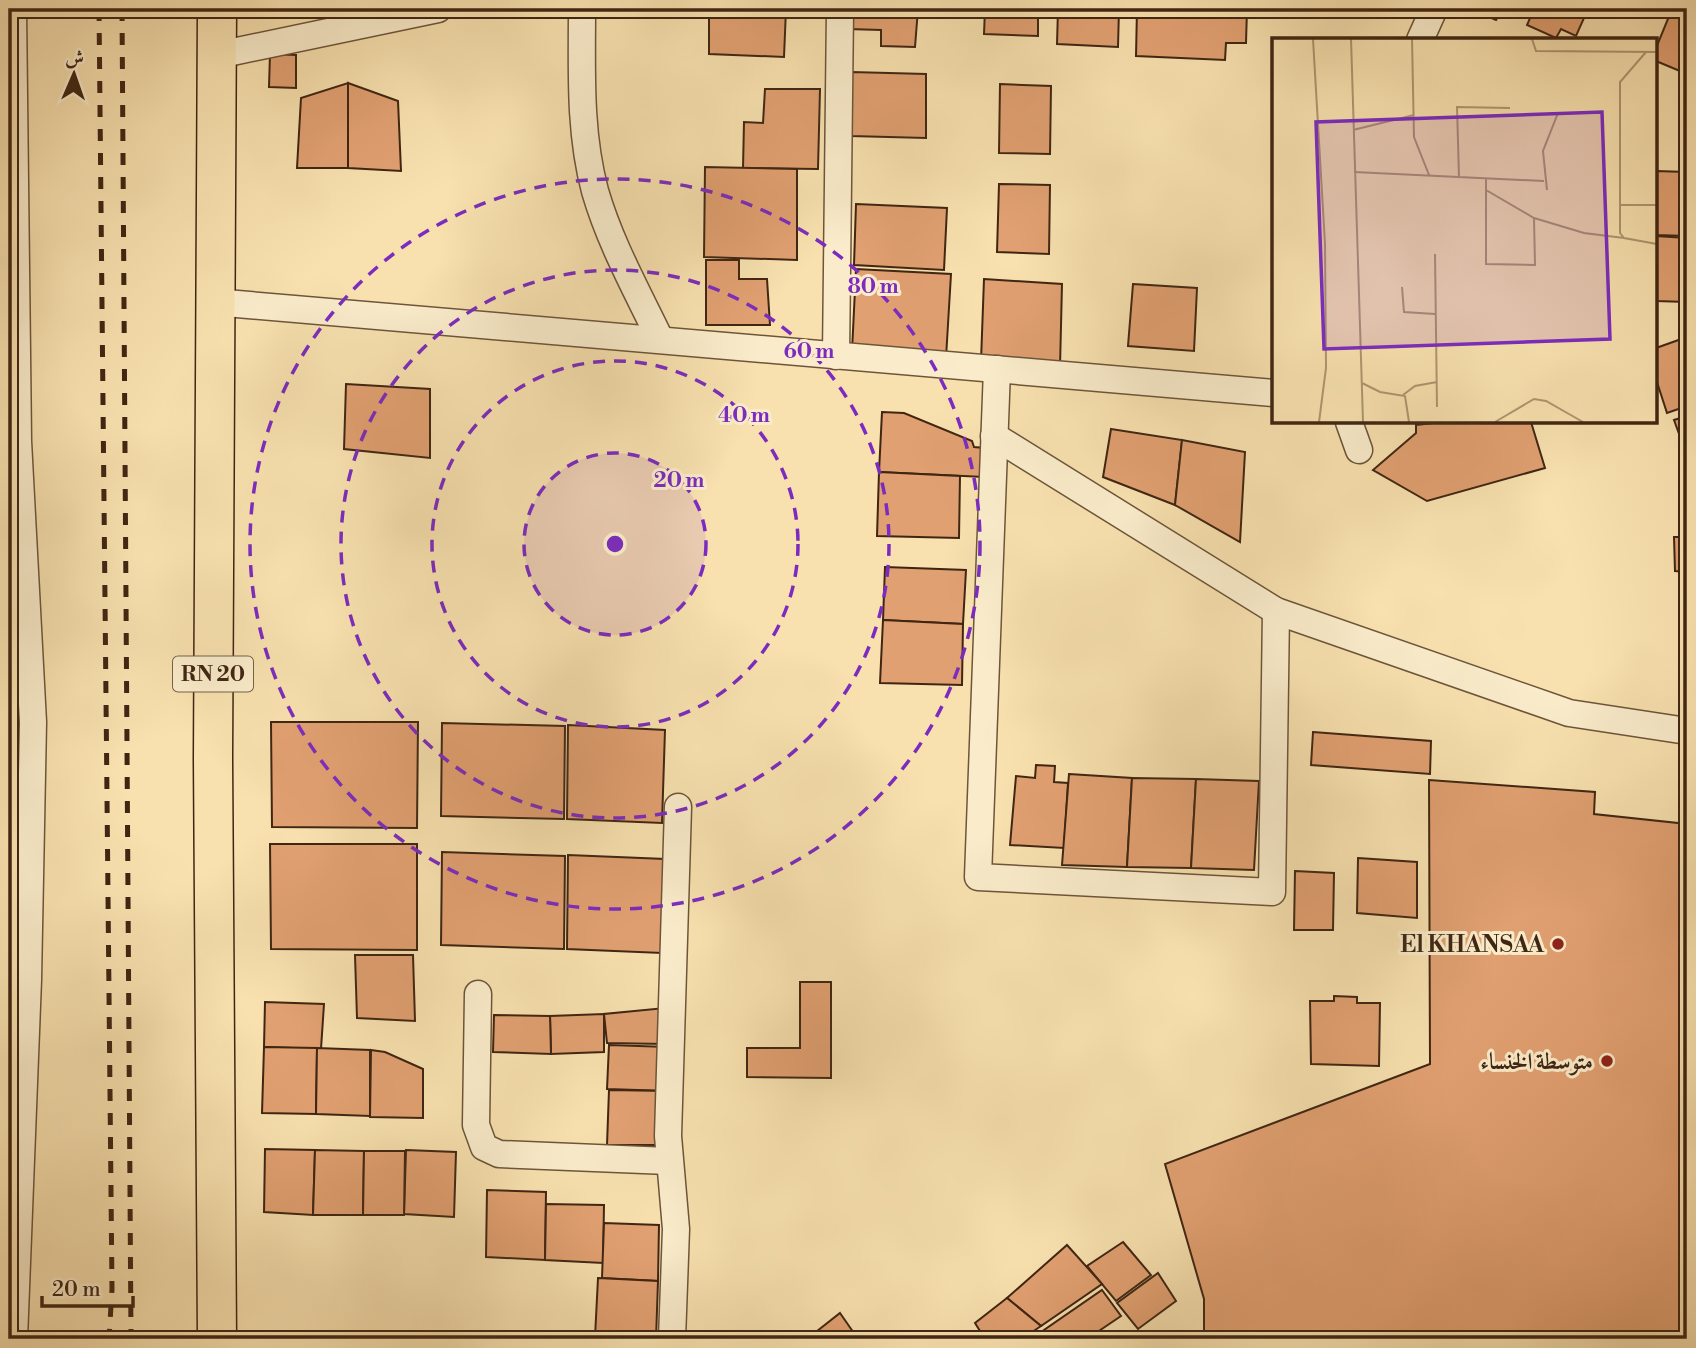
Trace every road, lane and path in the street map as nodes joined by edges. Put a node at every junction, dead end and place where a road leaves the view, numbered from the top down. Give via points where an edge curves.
1 (13, 9) edge
2 (217, 9) edge
3 (438, 9) edge
4 (582, 9) edge
5 (840, 9) edge
6 (1434, 9) edge
7 (1421, 38) edge
8 (218, 55) junction
9 (214, 302) junction
10 (660, 340) junction
11 (836, 356) junction
12 (997, 369) junction
13 (1272, 393) edge
14 (1350, 424) edge
15 (994, 436) junction
16 (1359, 450) dead end
17 (1276, 611) junction
18 (1687, 731) edge
19 (678, 807) dead end
20 (478, 994) dead end
21 (668, 1161) junction
22 (14, 1339) edge
23 (217, 1339) edge
24 (672, 1339) edge

1 - 22 street via 18,441 33,722
2 - 8 main road, RN 20
3 - 8 street
4 - 10 street via 582,110 595,191
5 - 11 street
6 - 7 street
8 - 9 main road, RN 20
9 - 10 street
9 - 23 main road, RN 20
10 - 11 street
11 - 12 street
12 - 13 street
12 - 15 street
14 - 16 street
15 - 17 street
15 - 17 street via 978,877 1272,892
17 - 18 street via 1569,713
19 - 21 street
20 - 21 street via 476,1125 484,1147 499,1154
21 - 24 street via 676,1229

